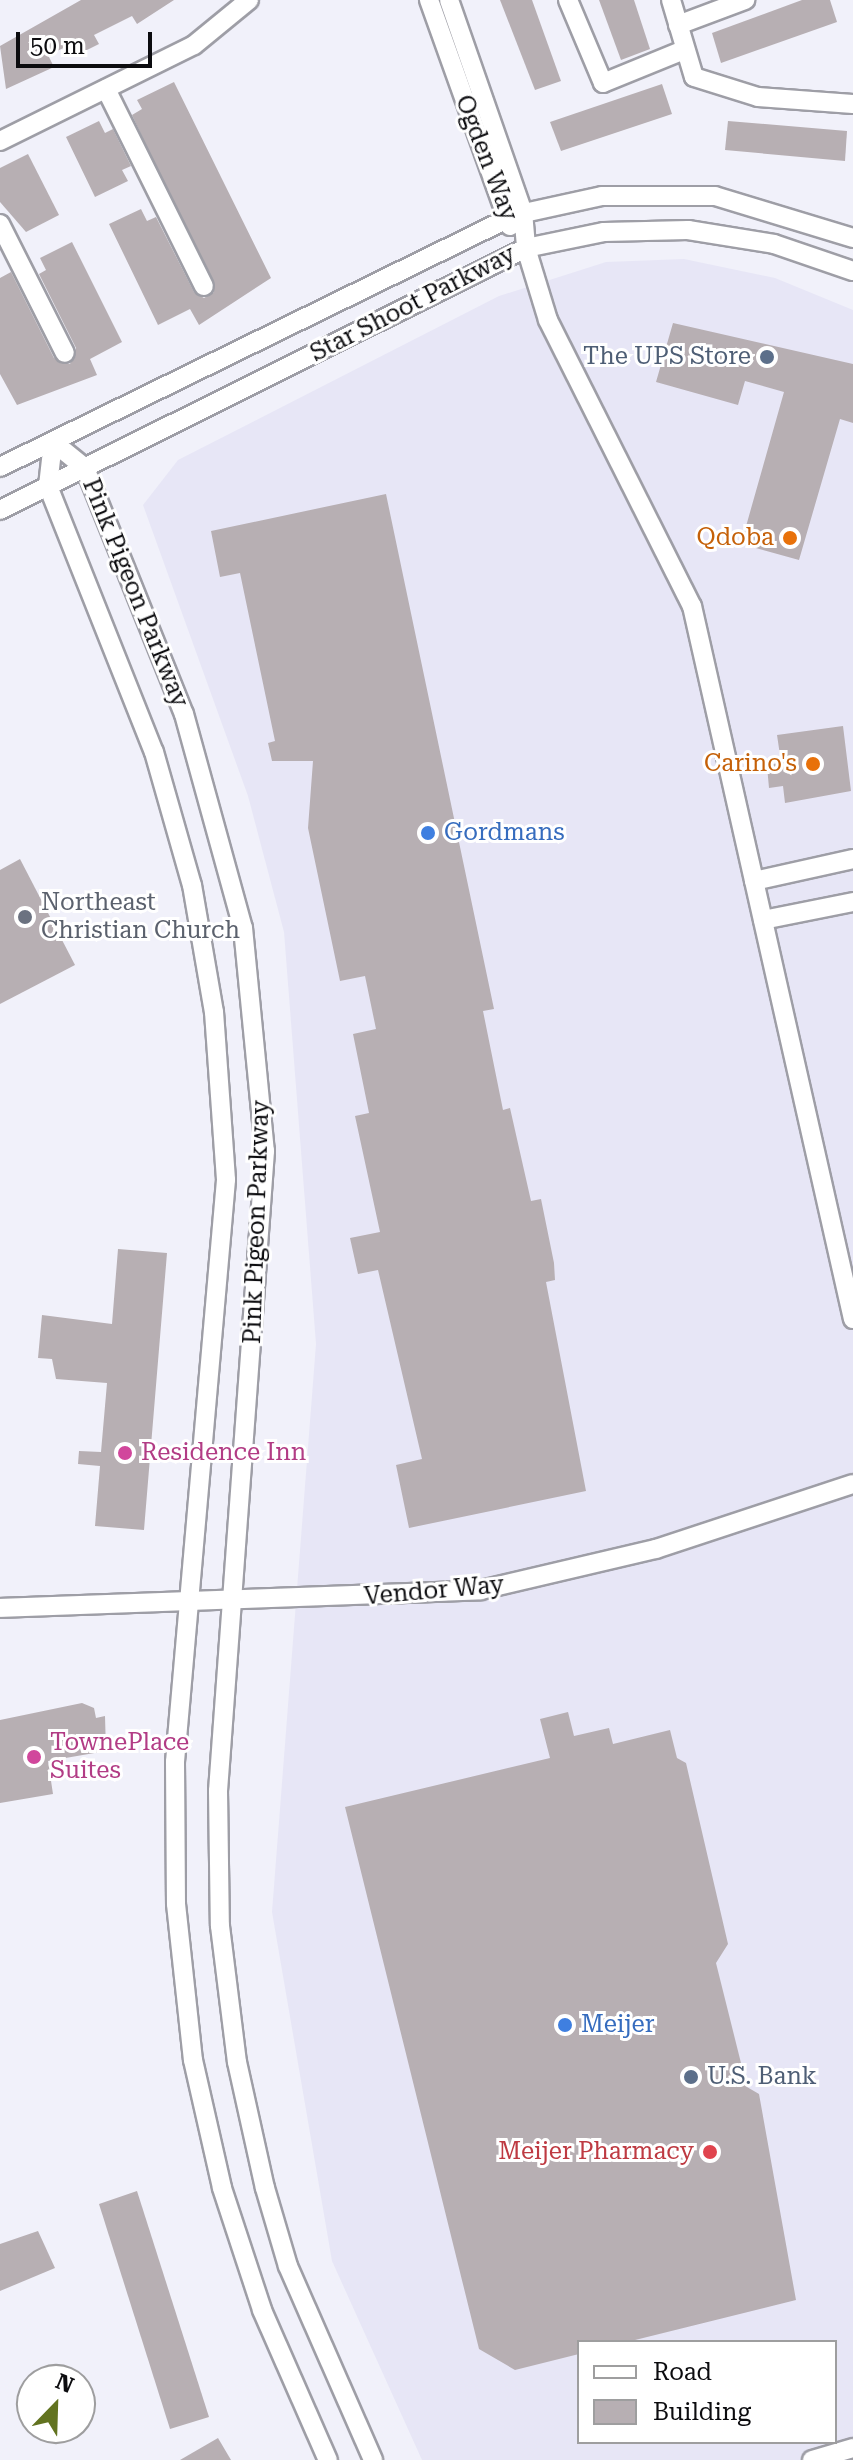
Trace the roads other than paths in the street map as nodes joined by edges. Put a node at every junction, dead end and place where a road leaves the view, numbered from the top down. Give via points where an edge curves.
1 (249, 0) edge
2 (429, 0) edge
3 (449, 0) edge
4 (568, 0) edge
5 (671, 0) edge
6 (745, 0) edge
7 (678, 25) junction
8 (684, 50) junction
9 (106, 89) junction
10 (853, 104) edge
11 (0, 141) edge
12 (514, 215) junction
13 (0, 224) edge
14 (853, 238) edge
15 (526, 248) junction
16 (853, 271) edge
17 (204, 286) dead end
18 (65, 353) dead end
19 (53, 442) junction
20 (0, 467) edge
21 (85, 468) junction
22 (48, 486) junction
23 (0, 510) edge
24 (853, 859) edge
25 (754, 881) junction
26 (853, 902) edge
27 (763, 920) junction
28 (853, 1319) edge
29 (853, 1484) edge
30 (229, 1603) junction
31 (188, 1604) junction
32 (0, 1608) edge
33 (853, 2448) edge
34 (328, 2460) edge
35 (373, 2460) edge
36 (812, 2460) edge

1 - 9 street via 194,45
2 - 12 street, Ogden Way
3 - 12 street, Ogden Way
4 - 8 street via 603,83
5 - 7 street
6 - 7 street
7 - 8 street
8 - 10 street via 694,77 718,90
9 - 11 street
9 - 17 street
12 - 14 street, Star Shoot Parkway via 602,196 715,196
12 - 15 street, Ogden Way
12 - 19 street, Star Shoot Parkway
13 - 18 street
15 - 16 street, Star Shoot Parkway via 604,232 688,230 774,244
15 - 21 street, Star Shoot Parkway
15 - 25 street, Ogden Way via 548,320 692,606
19 - 20 street, Star Shoot Parkway
19 - 21 street, Pink Pigeon Parkway
19 - 22 street, Pink Pigeon Parkway
21 - 22 street, Star Shoot Parkway
21 - 30 street, Pink Pigeon Parkway via 210,790 255,1008 265,1151
22 - 23 street, Star Shoot Parkway
22 - 31 street, Pink Pigeon Parkway via 154,752 194,897 214,1012 226,1180
24 - 25 street
25 - 27 street, Ogden Way
26 - 27 street
27 - 28 street, Ogden Way
29 - 30 street, Vendor Way via 559,1577 481,1590
30 - 31 street, Vendor Way
30 - 35 street, Pink Pigeon Parkway via 218,1860 237,2062 288,2266
31 - 32 street, Vendor Way
31 - 34 street, Pink Pigeon Parkway via 175,1819 193,2060 242,2258
33 - 36 street

